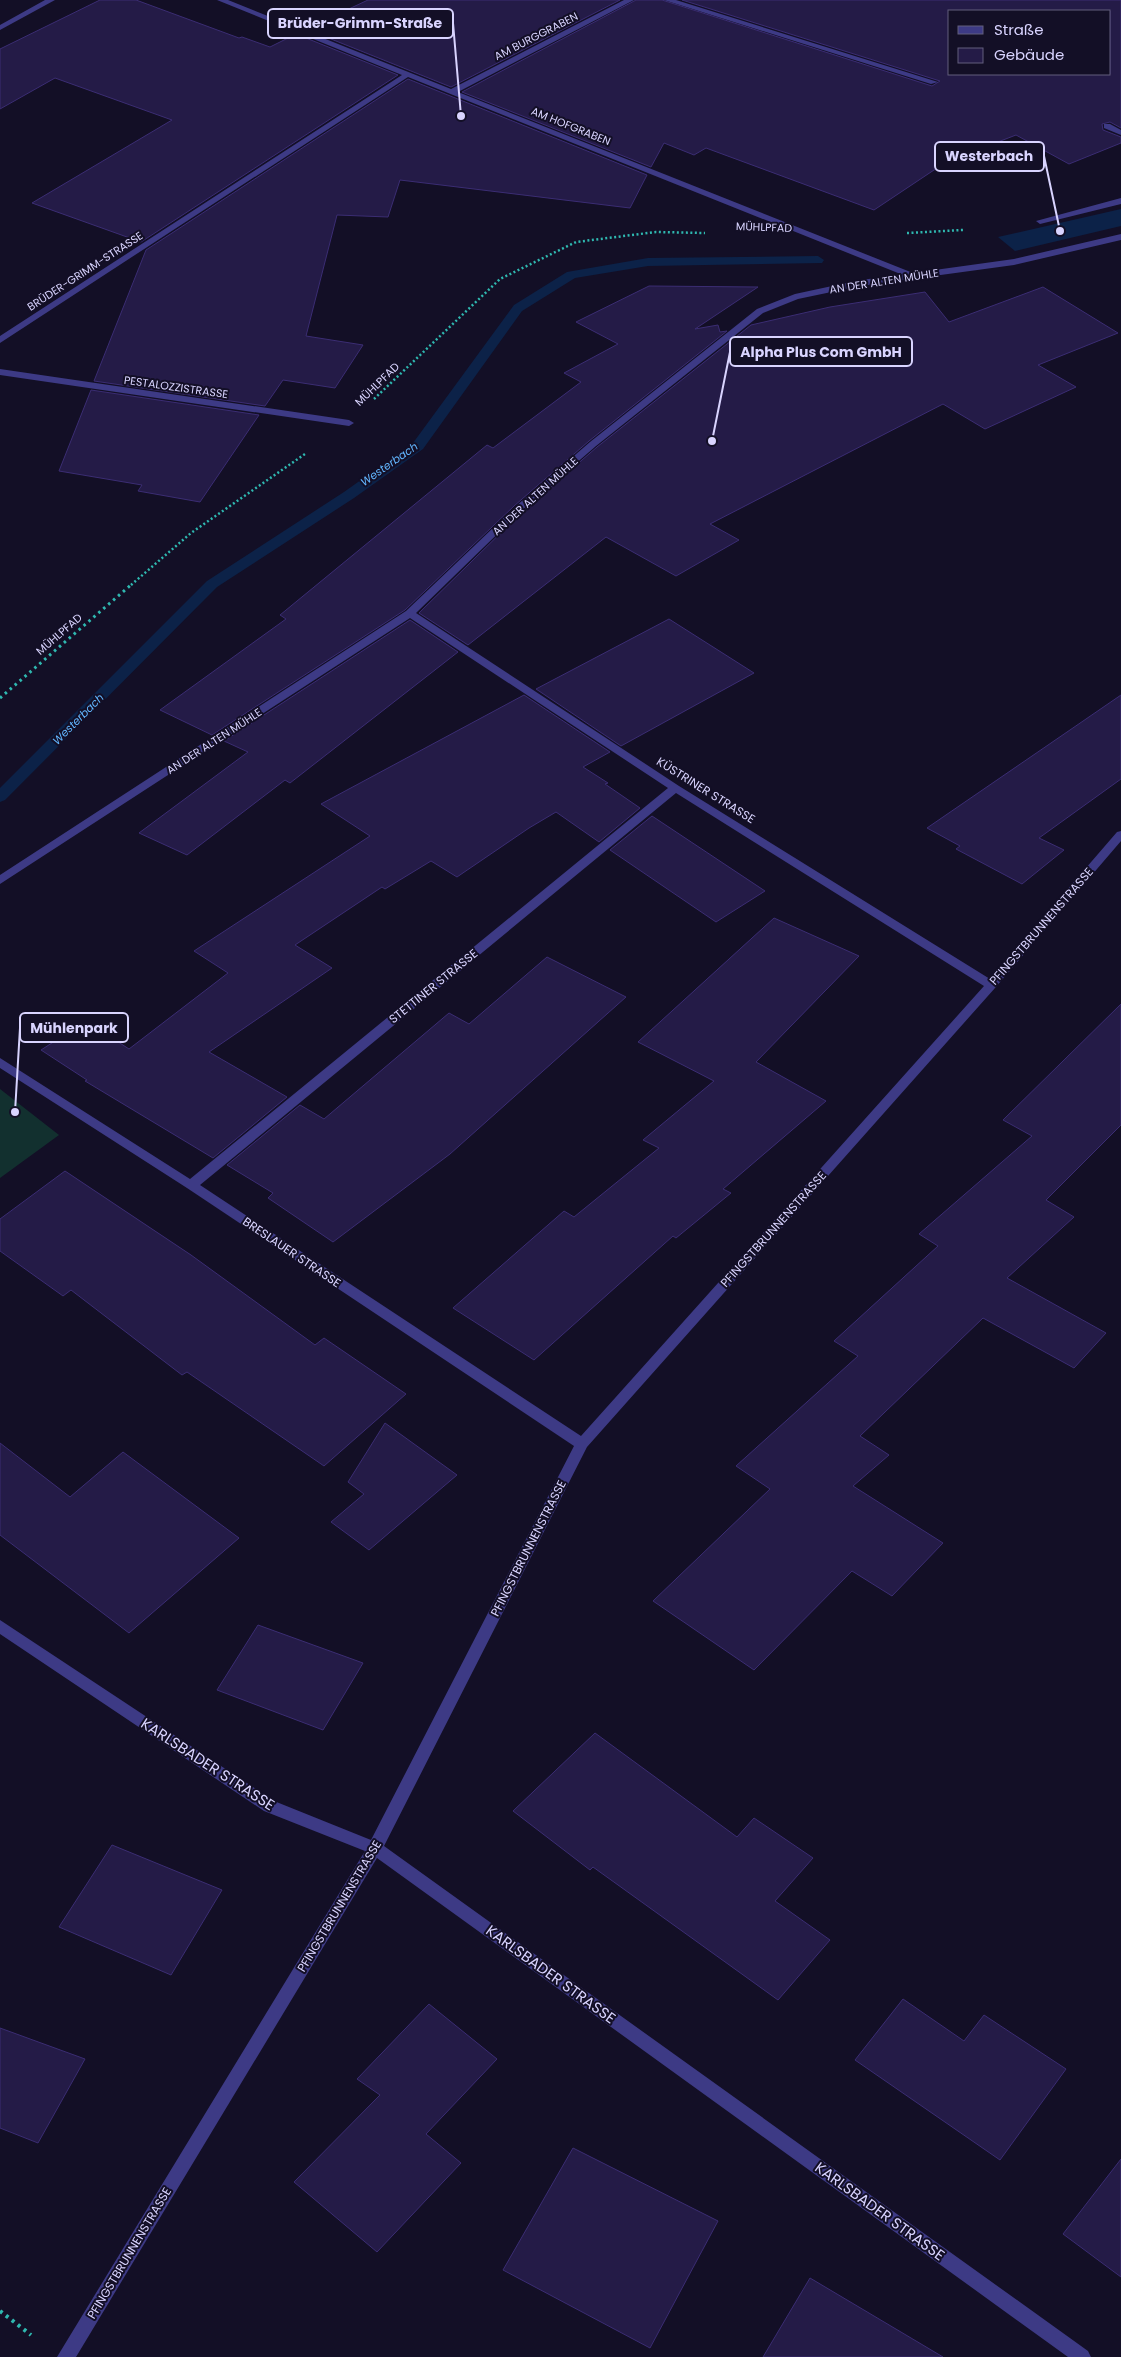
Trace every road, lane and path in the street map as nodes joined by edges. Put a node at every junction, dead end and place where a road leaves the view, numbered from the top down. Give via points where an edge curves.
1 (50, 0) edge
2 (221, 0) edge
3 (630, 0) edge
4 (668, 0) edge
5 (0, 28) edge
6 (408, 74) junction
7 (934, 82) dead end
8 (453, 92) junction
9 (1107, 126) dead end
10 (1121, 133) edge
11 (1121, 202) edge
12 (1040, 221) dead end
13 (971, 230) dead end
14 (905, 233) dead end
15 (714, 234) dead end
16 (1121, 238) edge
17 (911, 275) junction
18 (0, 340) edge
19 (0, 372) edge
20 (349, 423) junction
21 (410, 613) junction
22 (0, 698) edge
23 (675, 788) junction
24 (1121, 834) edge
25 (0, 880) edge
26 (991, 985) junction
27 (0, 1062) edge
28 (191, 1185) junction
29 (582, 1444) junction
30 (0, 1626) edge
31 (375, 1848) junction
32 (66, 2357) edge
33 (1082, 2357) edge

1 - 5 street
2 - 6 street, AM HOFGRABEN
3 - 8 street, AM BURGGRABEN
4 - 7 street
6 - 8 street, AM HOFGRABEN
6 - 18 street, BRÜDER-GRIMM-STRASSE
8 - 17 street, AM HOFGRABEN
9 - 10 street
11 - 12 street
13 - 14 path
15 - 20 path, MÜHLPFAD via 656,232 576,242 500,278
16 - 17 street, AN DER ALTEN MÜHLE via 1014,262
17 - 21 street, AN DER ALTEN MÜHLE via 795,297 760,310 593,444
19 - 20 street, PESTALOZZISTRASSE
20 - 22 path, MÜHLPFAD via 191,533
21 - 23 street, KÜSTRINER STRASSE
21 - 25 street, AN DER ALTEN MÜHLE
23 - 26 street, KÜSTRINER STRASSE
23 - 28 street, STETTINER STRASSE
24 - 26 street, PFINGSTBRUNNENSTRASSE
26 - 29 street, PFINGSTBRUNNENSTRASSE
27 - 28 street, BRESLAUER STRASSE
28 - 29 street, BRESLAUER STRASSE
29 - 31 street, PFINGSTBRUNNENSTRASSE
30 - 31 street, KARLSBADER STRASSE via 269,1806
31 - 32 street, PFINGSTBRUNNENSTRASSE
31 - 33 street, KARLSBADER STRASSE

